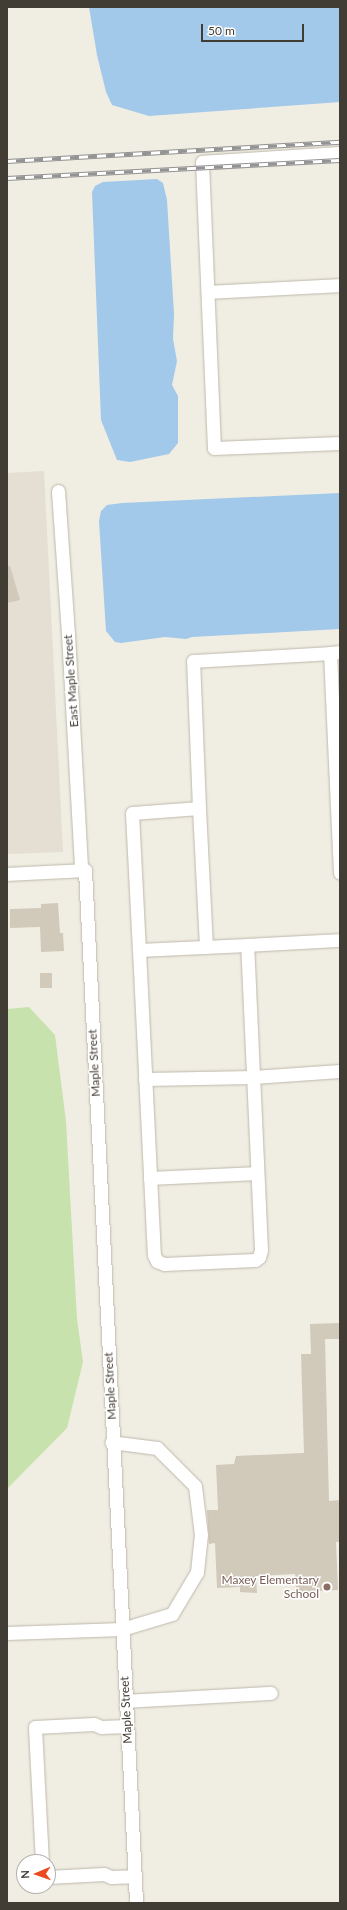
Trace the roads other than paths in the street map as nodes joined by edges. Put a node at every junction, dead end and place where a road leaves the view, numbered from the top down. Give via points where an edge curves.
1 (340, 153) edge
2 (340, 286) edge
3 (208, 292) junction
4 (340, 443) edge
5 (58, 492) dead end
6 (335, 653) edge
7 (199, 808) junction
8 (83, 870) junction
9 (340, 873) edge
10 (7, 874) edge
11 (340, 940) edge
12 (247, 945) junction
13 (206, 947) junction
14 (139, 950) junction
15 (340, 1071) edge
16 (253, 1077) junction
17 (145, 1079) junction
18 (257, 1173) junction
19 (150, 1178) junction
20 (112, 1442) junction
21 (122, 1629) junction
22 (7, 1633) edge
23 (271, 1693) dead end
24 (126, 1701) junction
25 (127, 1726) junction
26 (42, 1854) edge
27 (135, 1876) junction
28 (56, 1877) edge
29 (136, 1903) edge

1 - 3 street via 202,162
2 - 3 street
3 - 4 street via 214,448
5 - 8 street, East Maple Street
6 - 7 street via 193,661
6 - 9 street
7 - 13 street
7 - 14 street via 132,812
8 - 10 street
8 - 20 street, Maple Street
11 - 12 street
12 - 13 street
12 - 16 street
13 - 14 street
14 - 17 street
15 - 16 street
16 - 17 street
16 - 18 street
17 - 19 street
18 - 19 street
18 - 19 street via 261,1250 255,1260 164,1264 157,1261 154,1255
20 - 21 street, Maple Street
20 - 21 street via 157,1448 195,1486 201,1535 197,1572 172,1614
21 - 22 street
21 - 24 street, Maple Street
23 - 24 street
24 - 25 street, Maple Street
25 - 26 street via 101,1727 94,1724 35,1727
25 - 27 street, Maple Street
27 - 28 street via 111,1877 104,1874
27 - 29 street, Maple Street

